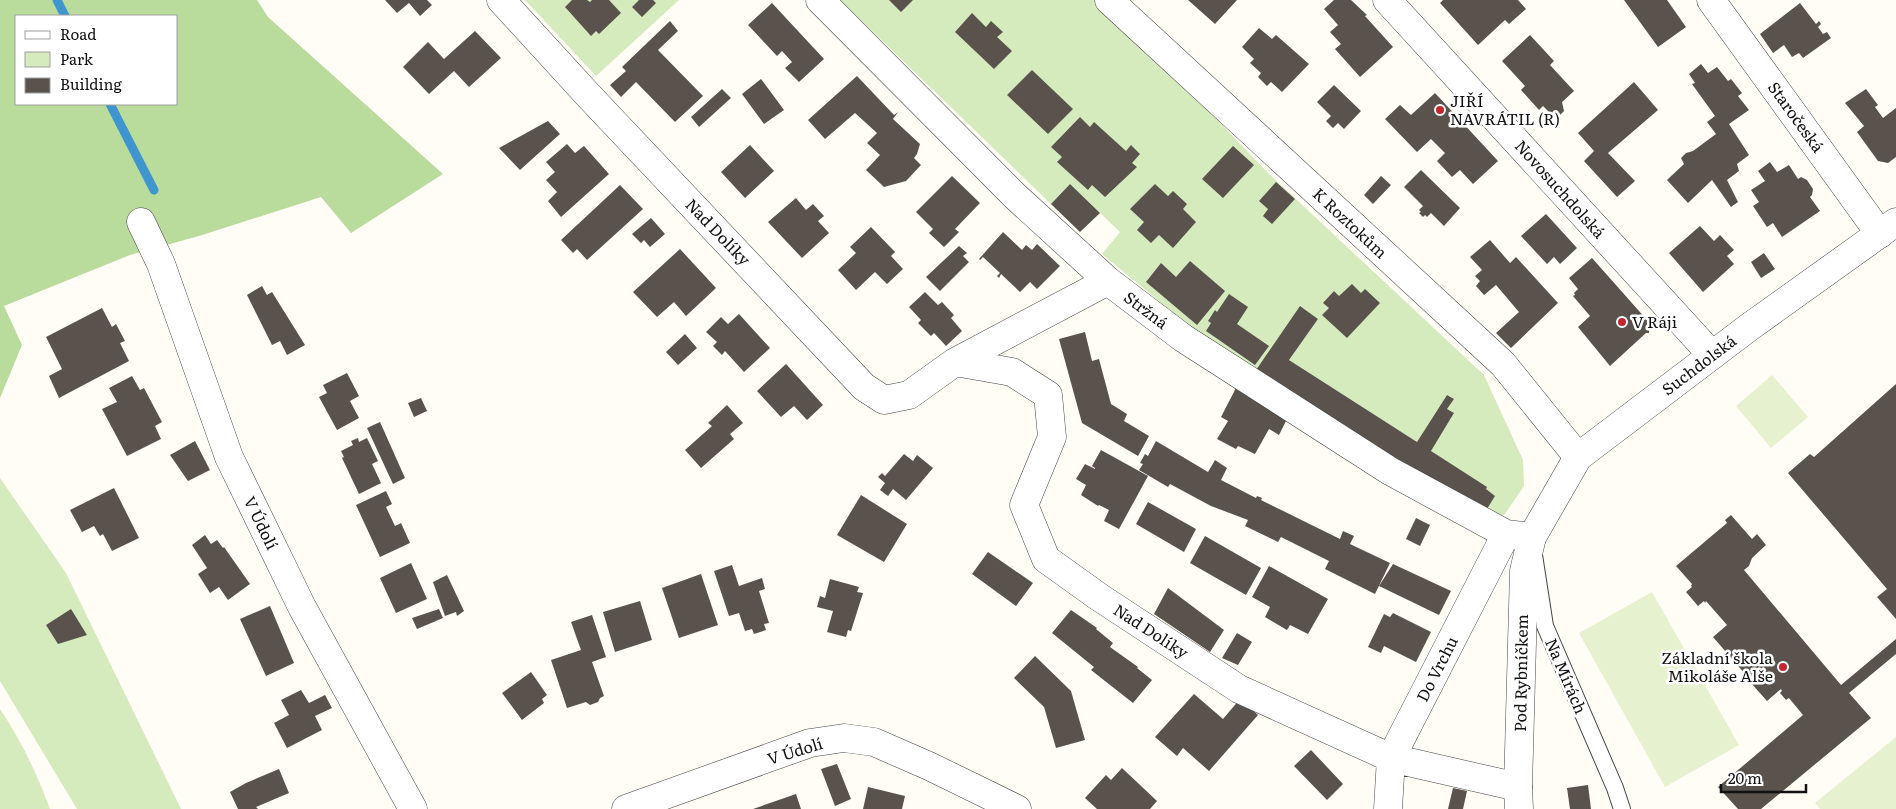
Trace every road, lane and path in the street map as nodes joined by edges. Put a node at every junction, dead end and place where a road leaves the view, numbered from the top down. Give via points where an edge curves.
1 (501, 0) edge
2 (820, 0) edge
3 (1387, 0) edge
4 (1711, 0) edge
5 (1114, 2) edge
6 (141, 222) dead end
7 (1888, 228) edge
8 (1108, 281) junction
9 (1712, 355) junction
10 (955, 362) junction
11 (1578, 457) junction
12 (1519, 535) junction
13 (1391, 758) junction
14 (1519, 798) edge
15 (1016, 808) edge
16 (413, 809) edge
17 (626, 809) edge
18 (1388, 809) edge
19 (1622, 809) edge

1 - 10 street, Nad Dolíky via 864,387 884,400 909,395
2 - 8 street, Stržná via 1015,196
3 - 9 street, Novosuchdolská
4 - 7 street, Staročeská
5 - 11 street, K Roztokům via 1503,364
6 - 16 street, V Údolí via 161,264 229,457 302,607
7 - 9 street, Suchdolská
8 - 10 street, Nad Dolíky
8 - 12 street, Stržná via 1183,338 1382,466
9 - 11 street, Suchdolská
10 - 13 street, Nad Dolíky via 1012,372 1048,395 1052,437 1024,505 1046,559 1239,689
11 - 12 street, Suchdolská
12 - 13 street, Do Vrchu
12 - 14 street, Pod Rybníčkem via 1524,571
12 - 19 lane, Na Mírách via 1545,626
13 - 14 street, Nad Dolíky
13 - 18 street, Do Vrchu
15 - 17 street, V Údolí via 874,742 844,738 810,743

